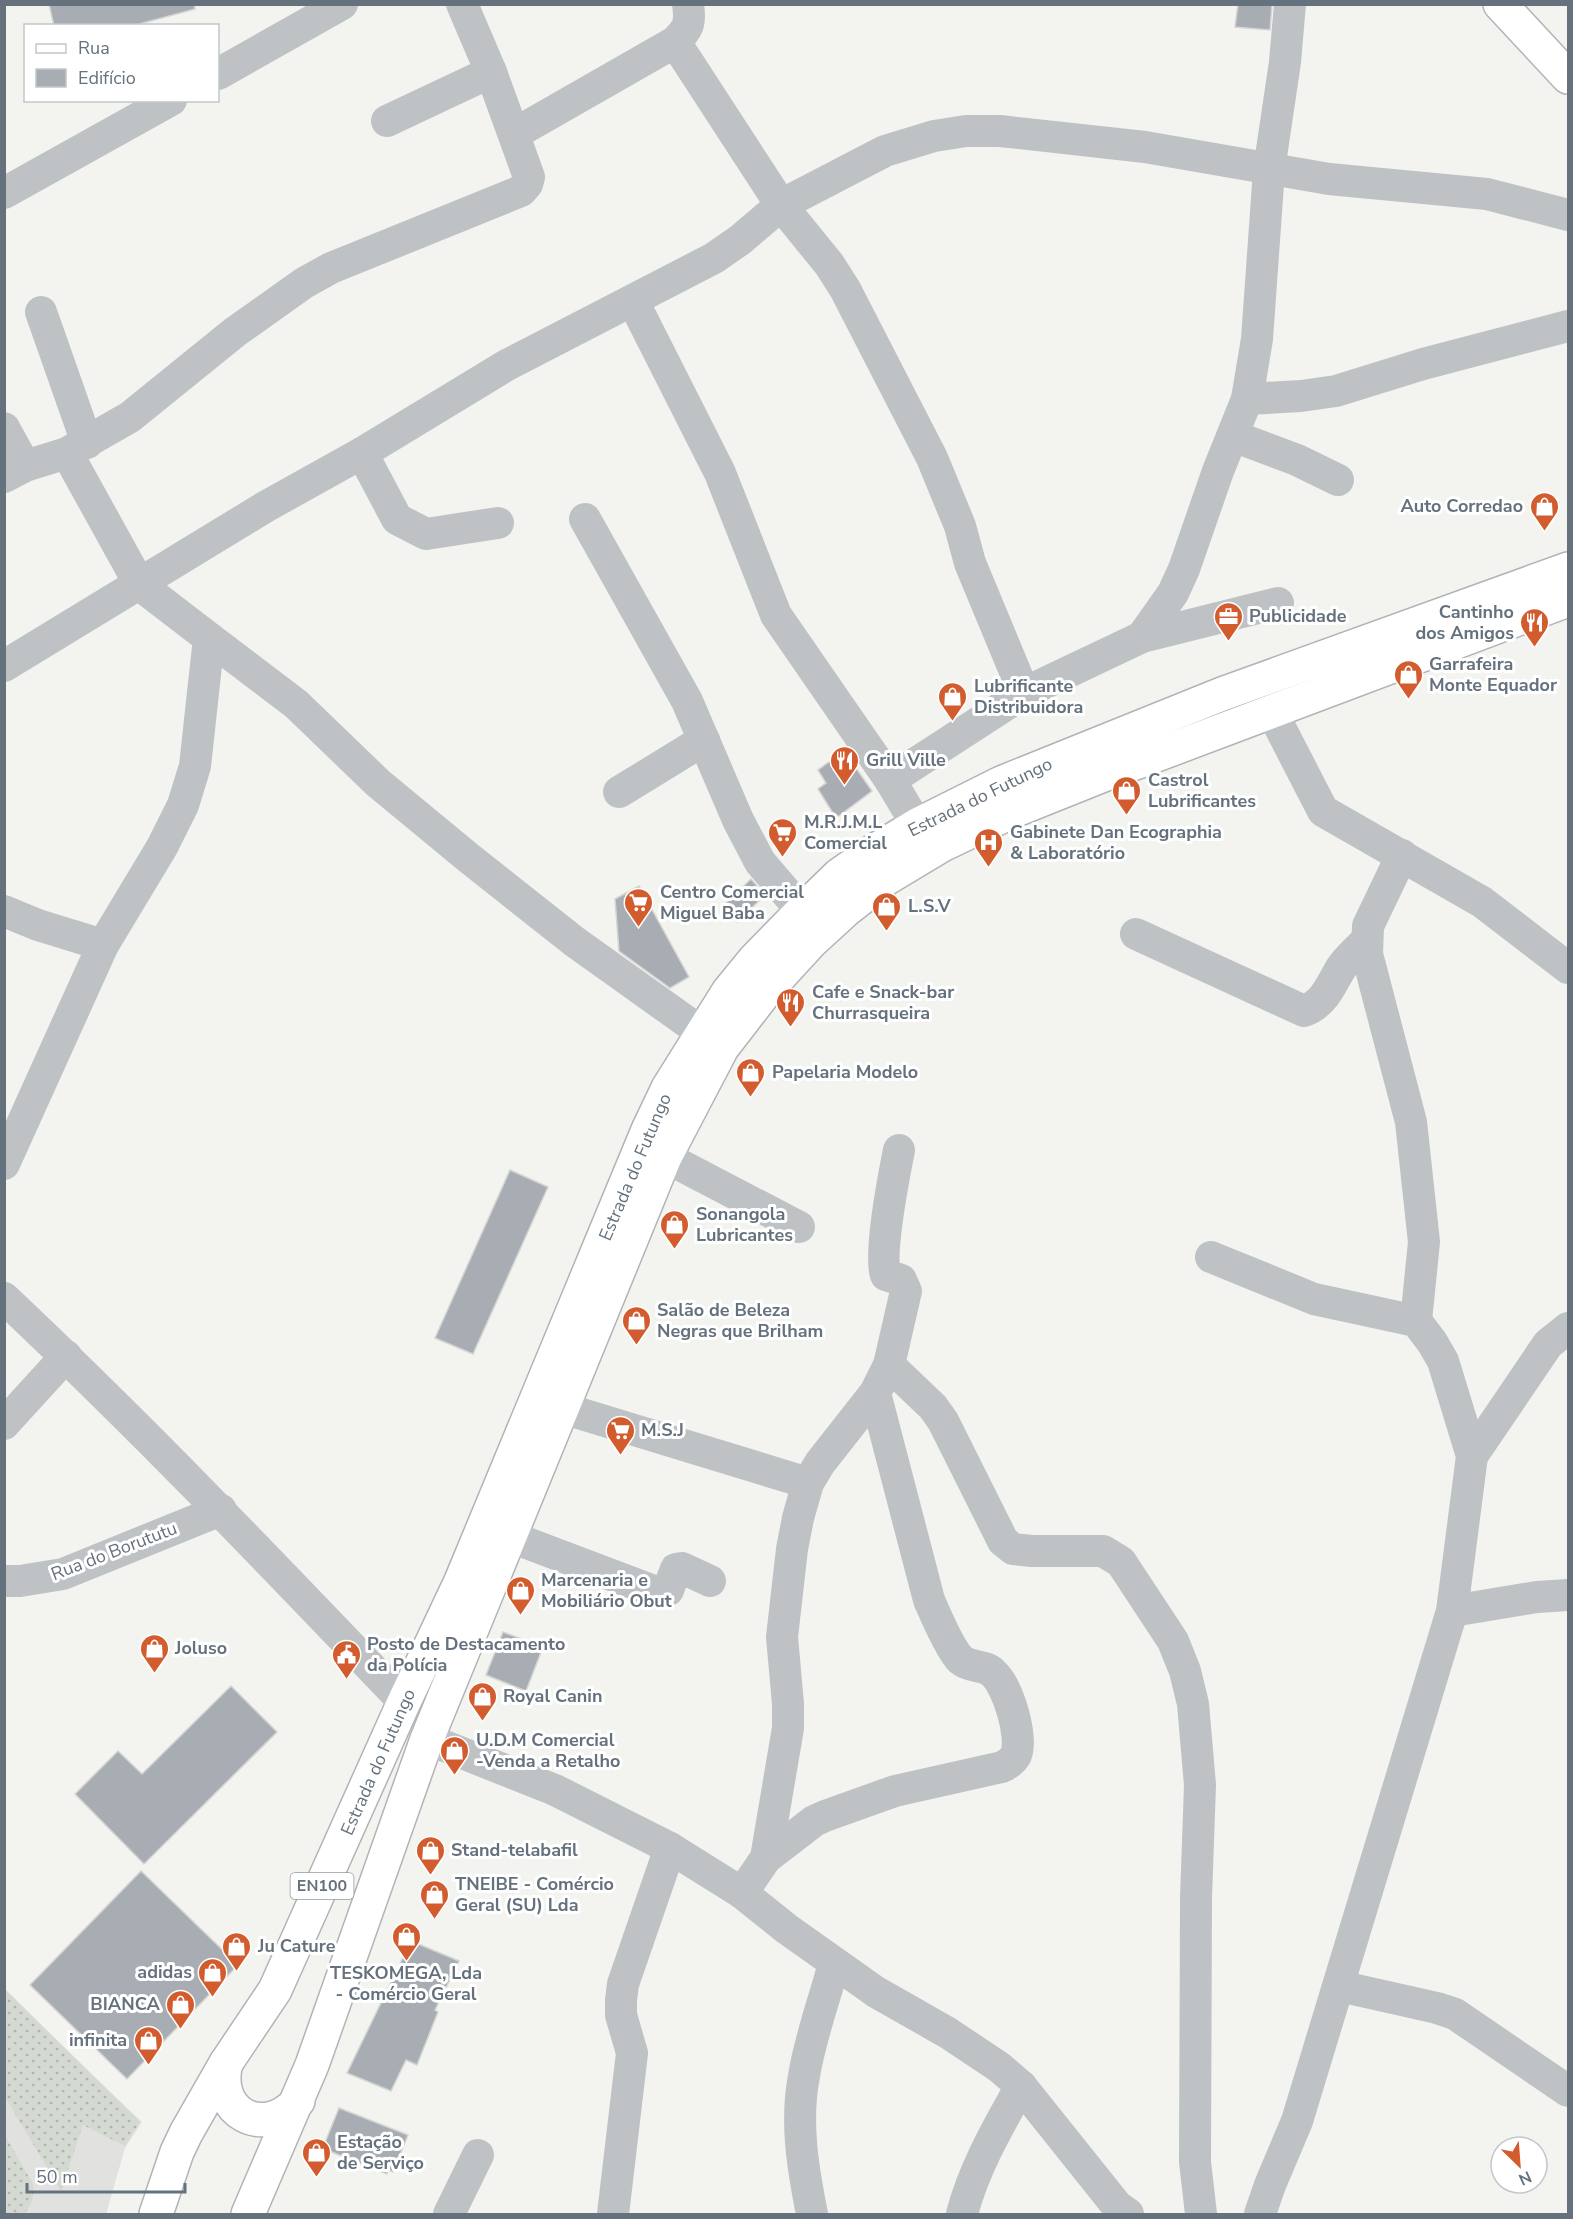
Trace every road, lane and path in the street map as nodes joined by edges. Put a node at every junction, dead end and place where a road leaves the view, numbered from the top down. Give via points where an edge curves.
1 (342, 4) edge
2 (462, 4) edge
3 (688, 4) edge
4 (1290, 4) edge
5 (1500, 4) edge
6 (675, 42) junction
7 (491, 72) junction
8 (219, 73) edge
9 (1569, 77) edge
10 (167, 102) edge
11 (387, 121) dead end
12 (514, 134) junction
13 (1269, 170) junction
14 (4, 193) edge
15 (781, 205) junction
16 (1569, 215) edge
17 (633, 301) junction
18 (40, 312) dead end
19 (1569, 326) edge
20 (1247, 399) junction
21 (4, 428) edge
22 (1233, 436) junction
23 (77, 448) junction
24 (363, 453) junction
25 (15, 471) edge
26 (1338, 480) dead end
27 (585, 519) dead end
28 (498, 523) dead end
29 (1569, 569) edge
30 (140, 585) junction
31 (1569, 600) edge
32 (1278, 603) dead end
33 (1142, 637) junction
34 (209, 638) junction
35 (4, 666) edge
36 (1024, 693) junction
37 (1272, 712) junction
38 (704, 740) junction
39 (890, 780) junction
40 (619, 792) dead end
41 (917, 825) junction
42 (1402, 855) junction
43 (4, 911) edge
44 (802, 911) junction
45 (1136, 934) dead end
46 (1367, 940) junction
47 (103, 945) junction
48 (1567, 964) edge
49 (701, 1032) junction
50 (899, 1150) dead end
51 (665, 1157) junction
52 (4, 1164) edge
53 (799, 1227) dead end
54 (1211, 1257) dead end
55 (4, 1298) edge
56 (1416, 1321) junction
57 (1569, 1328) edge
58 (66, 1356) junction
59 (889, 1365) junction
60 (875, 1393) junction
61 (562, 1408) junction
62 (4, 1424) edge
63 (1472, 1456) junction
64 (808, 1484) junction
65 (221, 1510) junction
66 (511, 1537) junction
67 (4, 1581) edge
68 (711, 1581) dead end
69 (1569, 1595) edge
70 (1452, 1611) junction
71 (404, 1702) junction
72 (427, 1739) junction
73 (670, 1848) junction
74 (766, 1858) junction
75 (742, 1893) junction
76 (834, 1964) junction
77 (1339, 1986) junction
78 (226, 2063) junction
79 (1022, 2086) junction
80 (1569, 2091) edge
81 (298, 2101) junction
82 (478, 2155) dead end
83 (156, 2214) edge
84 (248, 2214) edge
85 (449, 2214) edge
86 (613, 2214) edge
87 (812, 2214) edge
88 (962, 2214) edge
89 (1128, 2214) edge
90 (1201, 2214) edge
91 (1260, 2214) edge

1 - 8 street
2 - 7 street
3 - 6 street via 687,30
4 - 13 street
5 - 9 main road
6 - 12 street
6 - 15 street
7 - 11 street
7 - 12 street
10 - 14 street
12 - 23 street via 529,177 521,191 331,268 304,283 235,332 130,417
13 - 15 street via 1145,147 1000,131 966,131 885,151
13 - 16 street via 1487,194
13 - 20 street via 1257,339
15 - 17 street via 714,258
15 - 36 street via 845,289 932,458
17 - 24 street via 507,365
17 - 39 street via 720,473 776,615
18 - 23 street
19 - 20 street via 1336,391
20 - 22 street
21 - 25 street
22 - 26 street
22 - 33 street via 1184,568 1173,592
23 - 25 street
23 - 30 street
24 - 28 street via 397,519 426,534
24 - 30 street via 265,507
27 - 38 street via 687,701
29 - 41 main road, Estrada do Futungo / EN100 via 1222,694 1001,783
30 - 34 street
30 - 35 street
31 - 37 main road, Estrada do Futungo / EN100
32 - 33 street
33 - 36 street
34 - 47 street via 195,766 183,805
34 - 49 street via 296,704 378,783 470,859 574,942
36 - 39 street
37 - 42 street via 1323,811
37 - 51 main road, Estrada do Futungo / EN100 via 1011,812 942,845 887,878 811,942 766,991 722,1048
38 - 40 street
38 - 44 street via 760,862
39 - 41 street
41 - 44 main road, Estrada do Futungo / EN100 via 839,875
42 - 46 street via 1368,926
42 - 48 street via 1482,902
43 - 47 street via 38,926
44 - 49 main road, Estrada do Futungo / EN100 via 734,984
45 - 46 street via 1304,1011 1322,1001 1344,963
46 - 56 street via 1367,954 1411,1122 1424,1242
47 - 52 street
49 - 71 main road, Estrada do Futungo / EN100 via 648,1130 461,1581
50 - 59 street via 883,1266 886,1275 901,1280 906,1291
51 - 53 street
51 - 61 main road, Estrada do Futungo / EN100
54 - 56 street via 1314,1299
55 - 58 street
56 - 63 street via 1443,1361
57 - 63 street via 1548,1344
58 - 62 street
58 - 65 street
59 - 60 street
59 - 90 street via 943,1421 1003,1541 1013,1549 1032,1551 1103,1551 1121,1562 1173,1641 1185,1671 1193,1704 1200,1785 1195,2162
60 - 64 street
60 - 74 street via 929,1600 960,1658 992,1672 1007,1694 1013,1706 1016,1756 1002,1767 895,1791 825,1816
61 - 64 street
61 - 66 main road, Estrada do Futungo / EN100
63 - 70 street
64 - 74 street via 792,1549 782,1637 788,1728
65 - 67 street, Rua do Borututu via 63,1574
65 - 71 street
66 - 68 street via 659,1593 668,1590 676,1569
66 - 72 main road, Estrada do Futungo / EN100
69 - 70 street
70 - 77 street
71 - 78 main road, Estrada do Futungo / EN100 via 275,1990
72 - 73 street via 555,1790
72 - 81 main road, Estrada do Futungo / EN100
73 - 75 street
73 - 86 street via 623,1984 621,2015 632,2053
74 - 75 street
75 - 76 street
76 - 79 street via 948,2033
76 - 87 street via 803,2077 800,2128
77 - 80 street via 1455,2014
77 - 91 street via 1297,2121
78 - 81 main road via 223,2089 238,2111 250,2118 277,2118
78 - 83 main road, Estrada do Futungo / EN100 via 177,2152
79 - 88 street via 978,2167
79 - 89 street via 1116,2206
81 - 84 main road, EN100
82 - 85 street

